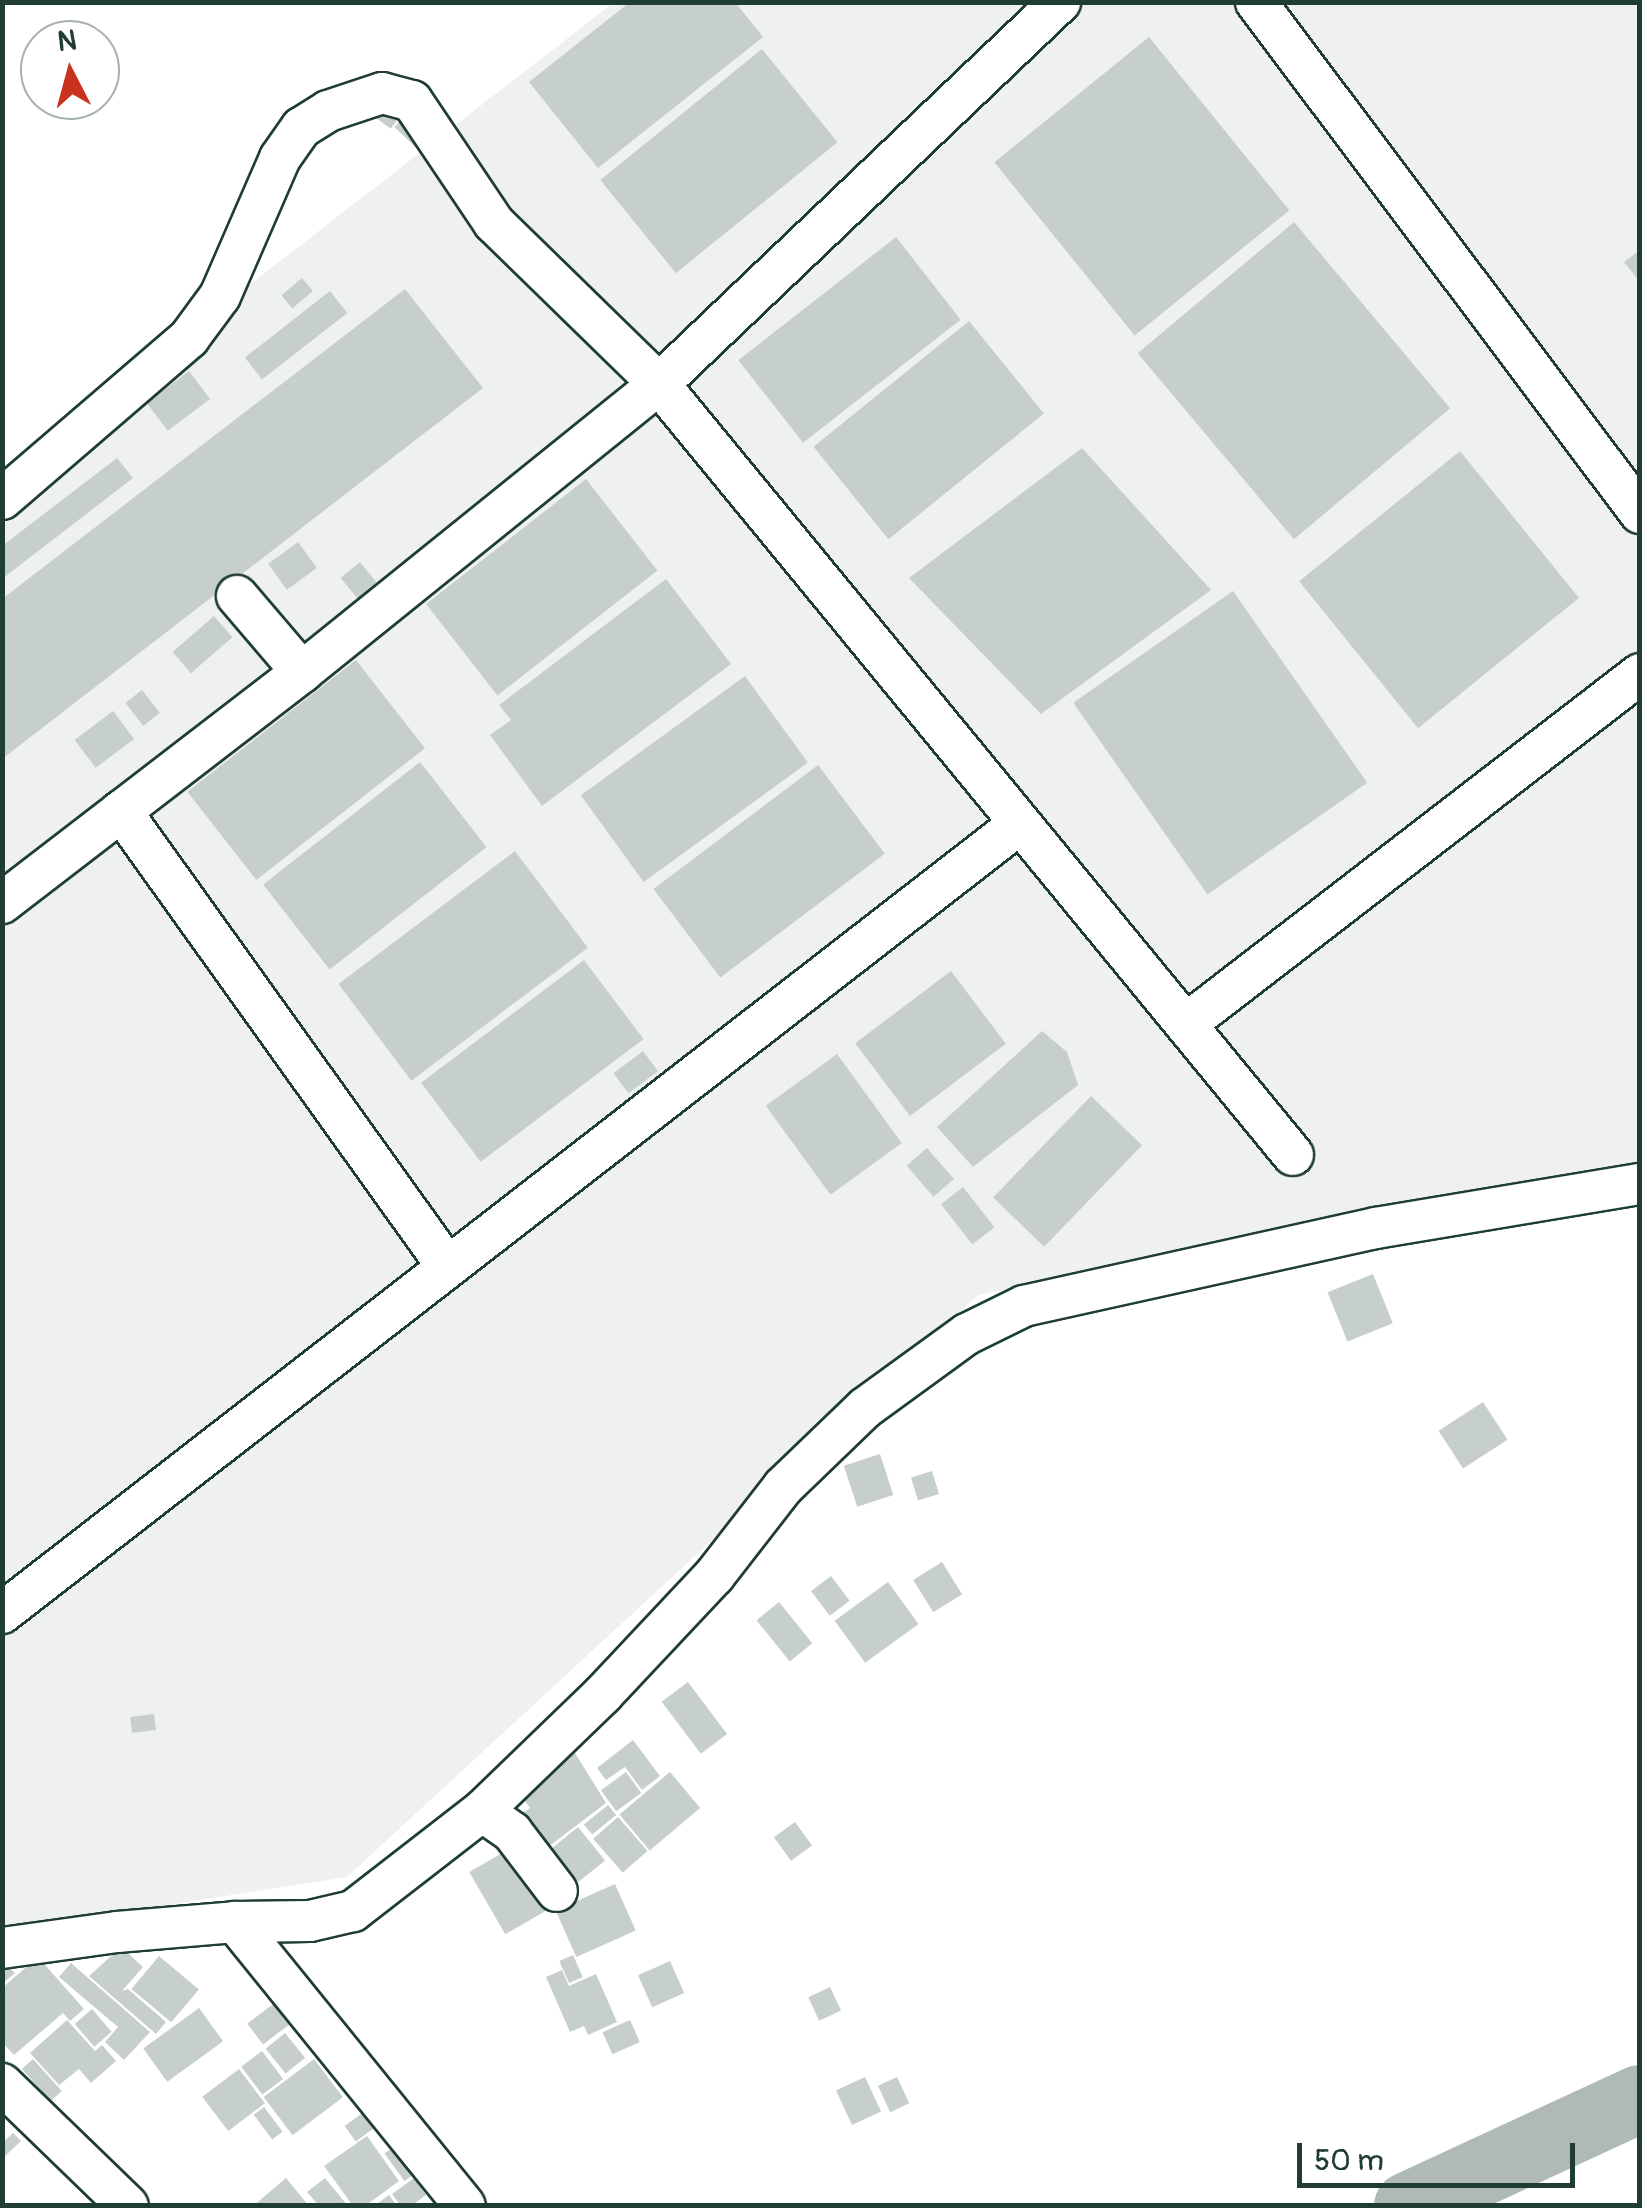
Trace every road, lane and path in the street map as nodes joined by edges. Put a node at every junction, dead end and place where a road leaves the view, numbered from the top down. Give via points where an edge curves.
1 (1060, 2) edge
2 (1256, 2) edge
3 (659, 384) junction
4 (2, 499) edge
5 (1640, 513) edge
6 (237, 596) dead end
7 (302, 672) junction
8 (1640, 674) edge
9 (122, 811) junction
10 (1018, 825) junction
11 (2, 904) edge
12 (1186, 1024) junction
13 (1293, 1156) dead end
14 (1640, 1184) edge
15 (448, 1266) junction
16 (2, 1612) edge
17 (482, 1811) junction
18 (557, 1890) dead end
19 (235, 1922) junction
20 (2, 1948) edge
21 (2, 2084) edge
22 (128, 2206) edge
23 (465, 2206) edge

1 - 3 street
2 - 5 street
3 - 4 street via 494,223 412,101 382,93 328,111 302,128 280,158 220,296 189,338
3 - 7 street
3 - 10 street
6 - 7 street
7 - 9 street
8 - 12 street
9 - 11 street
9 - 15 street
10 - 12 street
10 - 15 street
12 - 13 street
14 - 17 street via 1376,1228 1024,1306 967,1334 865,1408 783,1487 714,1576
15 - 16 street
17 - 18 street via 512,1832
17 - 19 street via 353,1911 310,1922
19 - 20 street
19 - 23 street
21 - 22 street

